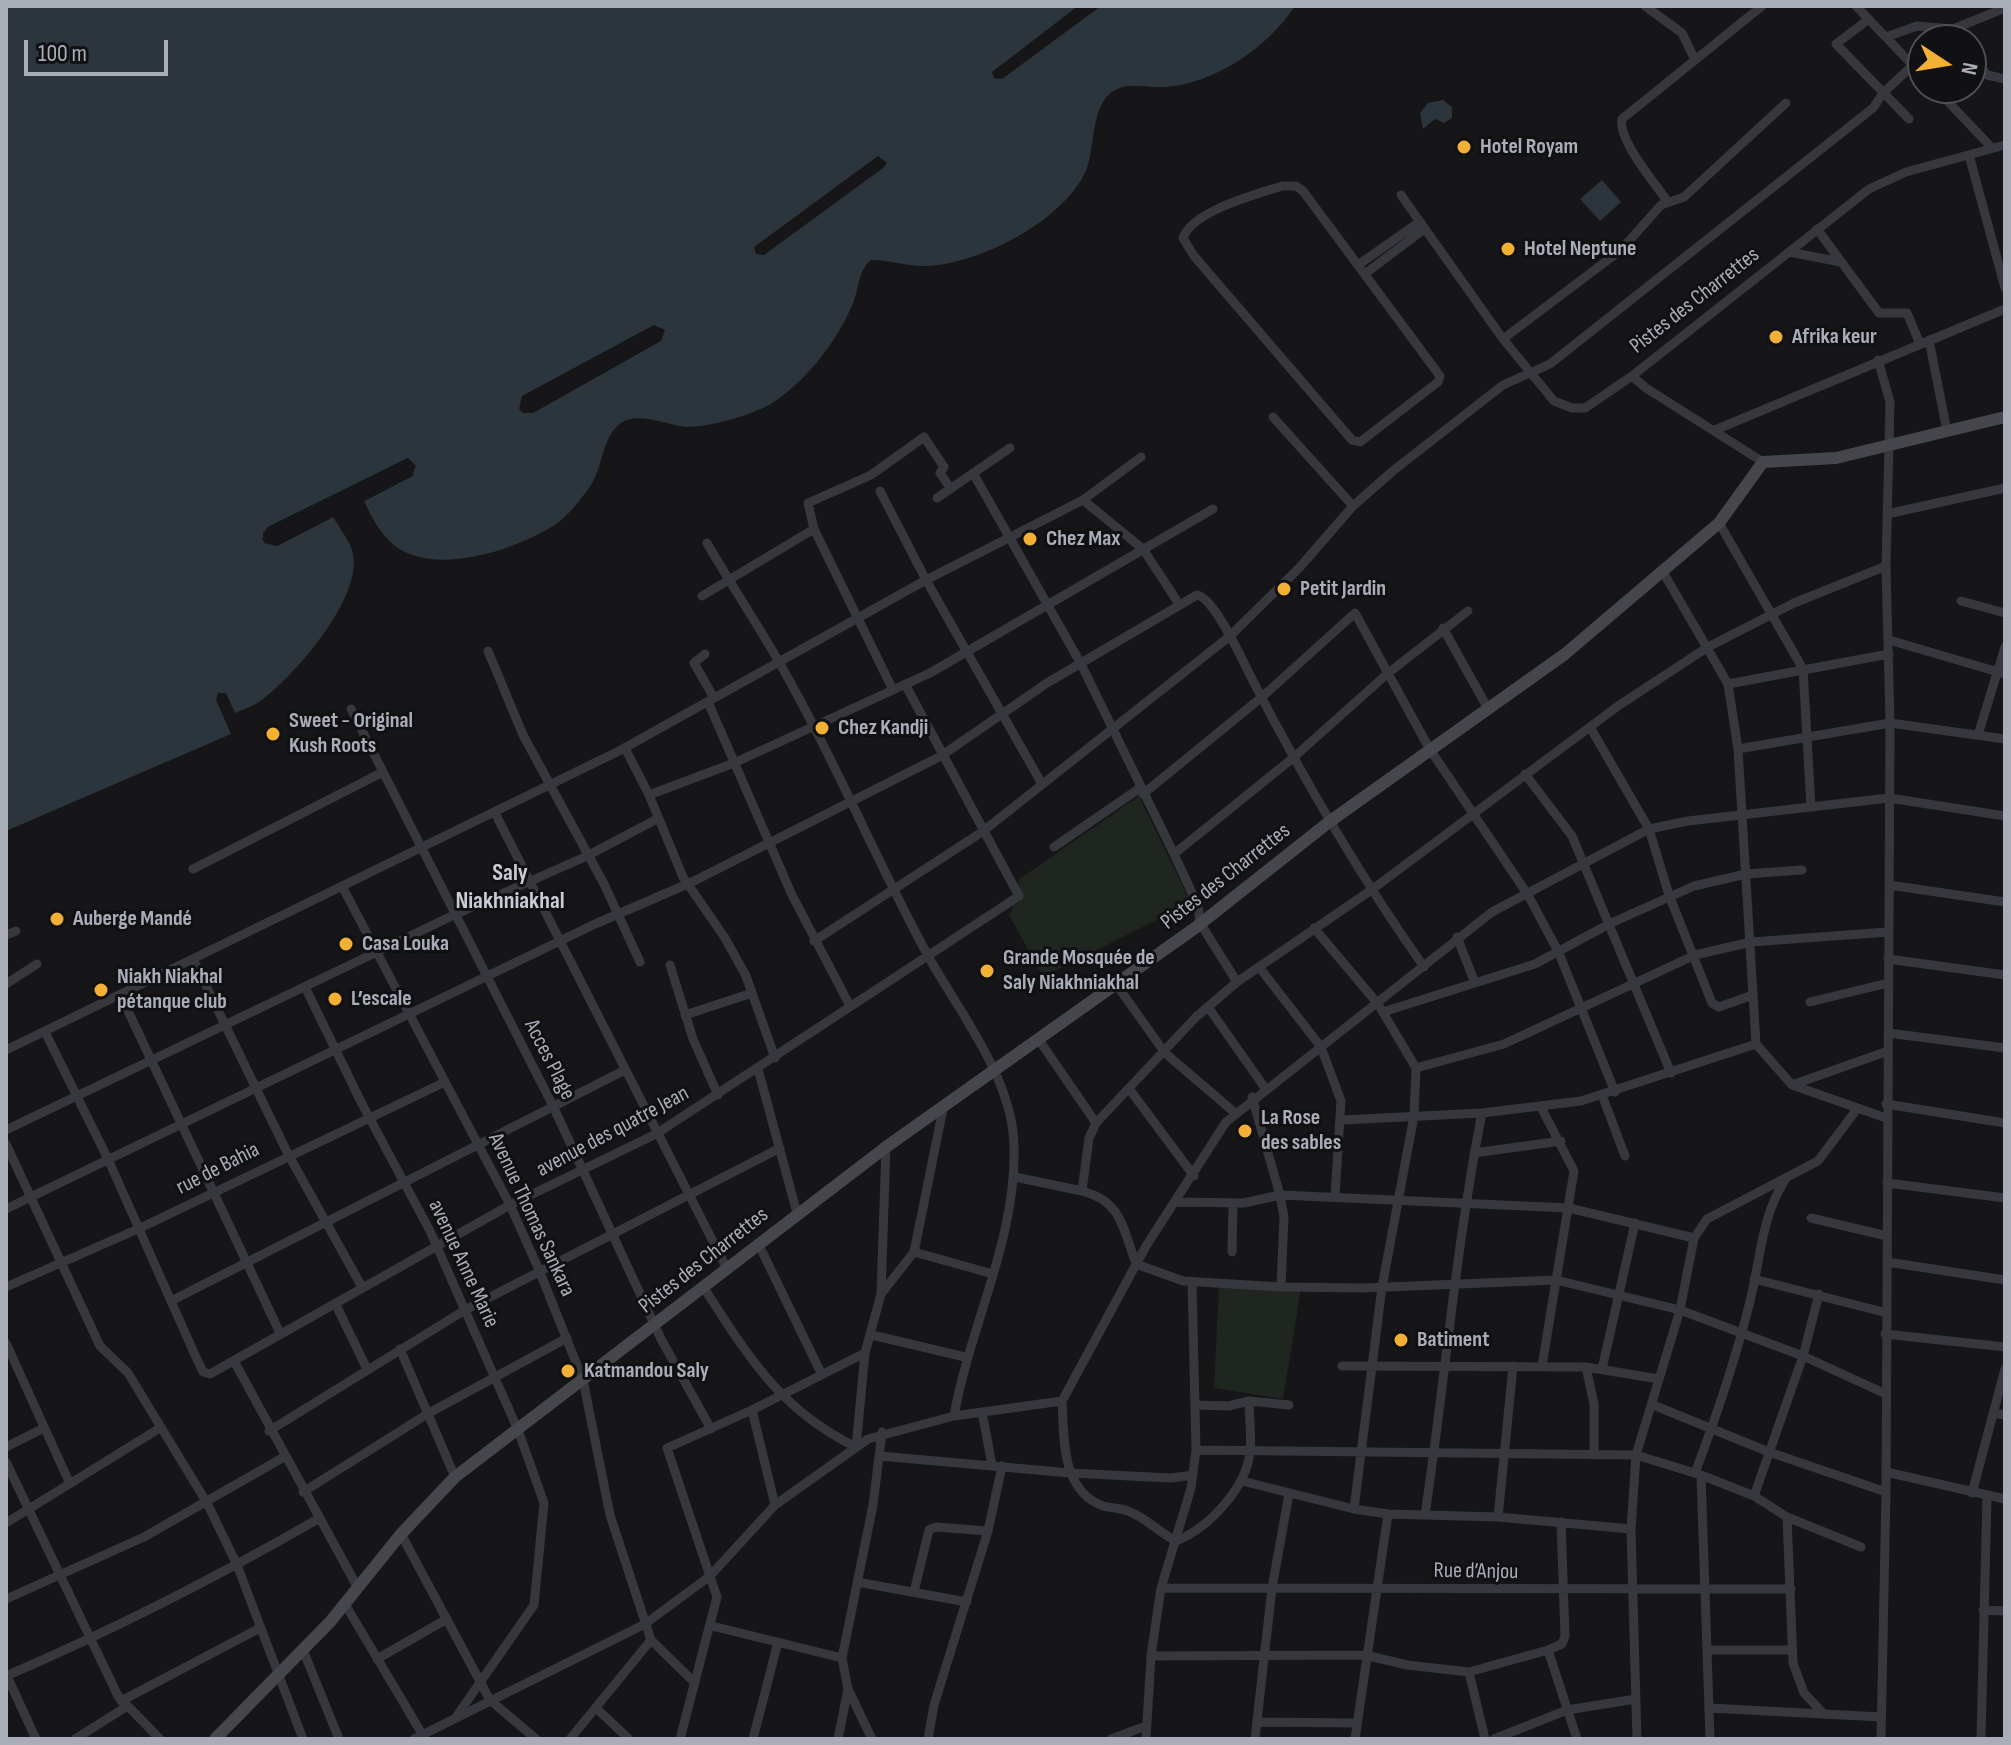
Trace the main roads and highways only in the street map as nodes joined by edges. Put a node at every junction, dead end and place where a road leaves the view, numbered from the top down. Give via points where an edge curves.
1 (2005, 417) edge
2 (215, 1739) edge

1 - 2 main road, Pistes des Charrettes via 1836,458 1763,462 1719,523 1565,654 886,1147 455,1477 303,1650

